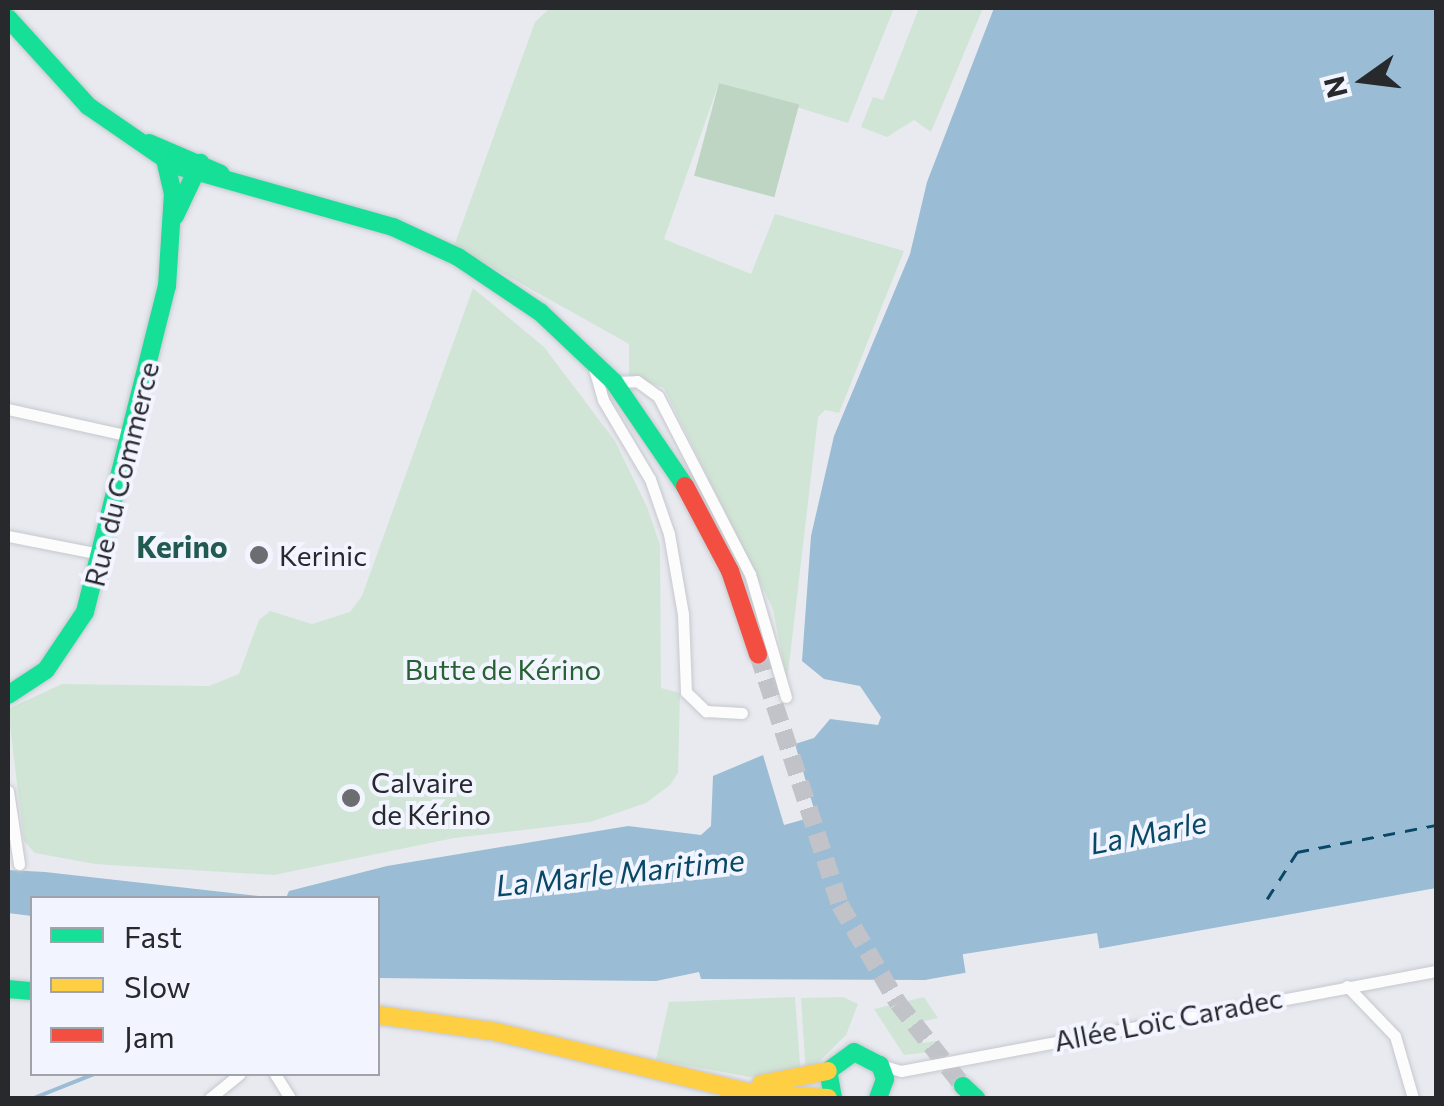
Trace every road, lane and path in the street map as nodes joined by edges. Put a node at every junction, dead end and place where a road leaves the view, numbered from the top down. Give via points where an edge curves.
1 (8, 18) edge
2 (135, 139) junction
3 (165, 159) junction
4 (199, 168) junction
5 (172, 220) junction
6 (591, 358) junction
7 (614, 382) junction
8 (8, 410) edge
9 (130, 436) junction
10 (8, 536) edge
11 (100, 554) junction
12 (758, 654) tunnel mouth
13 (8, 695) edge
14 (786, 697) dead end
15 (742, 713) dead end
16 (8, 790) edge
17 (19, 864) dead end
18 (1436, 970) edge
19 (1346, 986) junction
20 (380, 1015) edge
21 (880, 1065) junction
22 (900, 1070) junction
23 (828, 1071) junction
24 (238, 1076) edge
25 (276, 1076) edge
26 (709, 1080) junction
27 (881, 1092) edge
28 (755, 1096) edge
29 (210, 1098) edge
30 (290, 1098) edge
31 (830, 1098) edge
32 (1413, 1098) edge

1 - 2 main road via 76,95
2 - 3 main road
2 - 4 main road
3 - 4 main road
3 - 5 main road, Rue du Commerce via 172,171
4 - 5 main road, Rue du Commerce
4 - 6 main road via 434,245 518,295
5 - 9 main road, Rue du Commerce via 165,299
6 - 7 main road
6 - 15 street via 600,394 636,449 668,534 683,614 686,692 706,710
7 - 12 main road via 672,462 710,530
7 - 14 street via 637,381 658,396 750,574
8 - 9 street
9 - 11 main road, Rue du Commerce
10 - 11 street
11 - 13 main road, Rue du Commerce via 79,626 46,670
16 - 17 street
18 - 19 street, Allée Loïc Caradec
19 - 22 street, Allée Loïc Caradec
19 - 32 street via 1395,1036
20 - 26 main road via 497,1032
21 - 22 street, Allée Loïc Caradec
21 - 23 main road via 854,1052
21 - 27 main road
22 - 27 street
23 - 26 main road via 782,1084
23 - 31 main road
24 - 29 street
25 - 30 street
26 - 28 main road
28 - 31 main road

